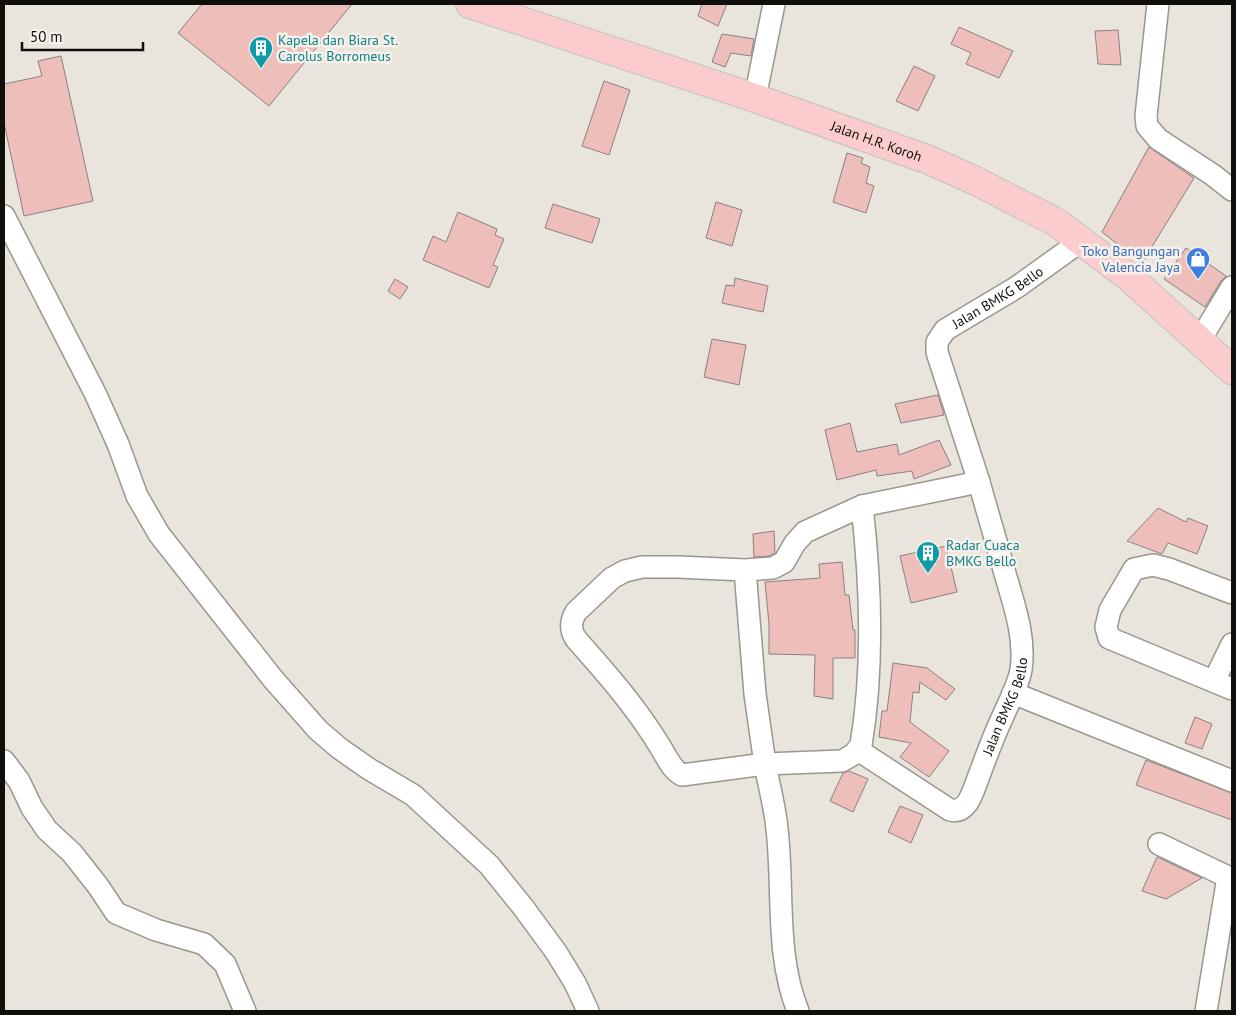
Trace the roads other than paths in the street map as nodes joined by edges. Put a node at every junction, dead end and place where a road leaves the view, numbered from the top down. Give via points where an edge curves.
1 (470, 4) edge
2 (774, 4) edge
3 (1158, 4) edge
4 (755, 98) junction
5 (1232, 190) edge
6 (4, 216) edge
7 (1082, 241) junction
8 (1232, 287) edge
9 (1200, 340) junction
10 (1232, 370) edge
11 (979, 482) junction
12 (862, 506) junction
13 (745, 570) junction
14 (1232, 593) edge
15 (1232, 644) edge
16 (1223, 685) edge
17 (1013, 693) junction
18 (858, 750) junction
19 (4, 761) edge
20 (765, 764) junction
21 (1232, 781) edge
22 (1159, 844) dead end
23 (1230, 877) edge
24 (245, 1011) edge
25 (588, 1011) edge
26 (798, 1011) edge
27 (1206, 1011) edge

1 - 4 main road, Jalan H.R. Koroh
2 - 4 street
3 - 5 street via 1147,126 1158,139
4 - 7 main road, Jalan H.R. Koroh via 937,163 1056,222
6 - 25 street via 95,393 118,444 136,496 159,534 273,679 318,730 369,769 413,795 489,865 556,952
7 - 9 main road, Jalan H.R. Koroh via 1129,277
7 - 11 street, Jalan BMKG Bello via 1017,287 945,330 937,342 937,352
8 - 9 street
9 - 10 main road, Jalan H.R. Koroh
11 - 12 street
11 - 17 street, Jalan BMKG Bello via 1022,639 1020,672
12 - 13 street via 799,537 780,565
12 - 18 street via 868,577 870,671 863,736
13 - 20 street via 755,694
13 - 20 street via 678,567 625,571 612,578 576,612 571,625 576,640 620,688 680,774 693,775
14 - 16 street via 1170,569 1152,565 1134,569 1110,610 1106,627 1109,638
15 - 16 street
17 - 18 street, Jalan BMKG Bello via 971,795 962,809 950,810
17 - 21 street
18 - 20 street via 842,761
19 - 24 street via 47,830 78,860 116,913 156,930 204,944 225,964
20 - 26 street via 777,828 784,946
22 - 23 street
23 - 27 street

